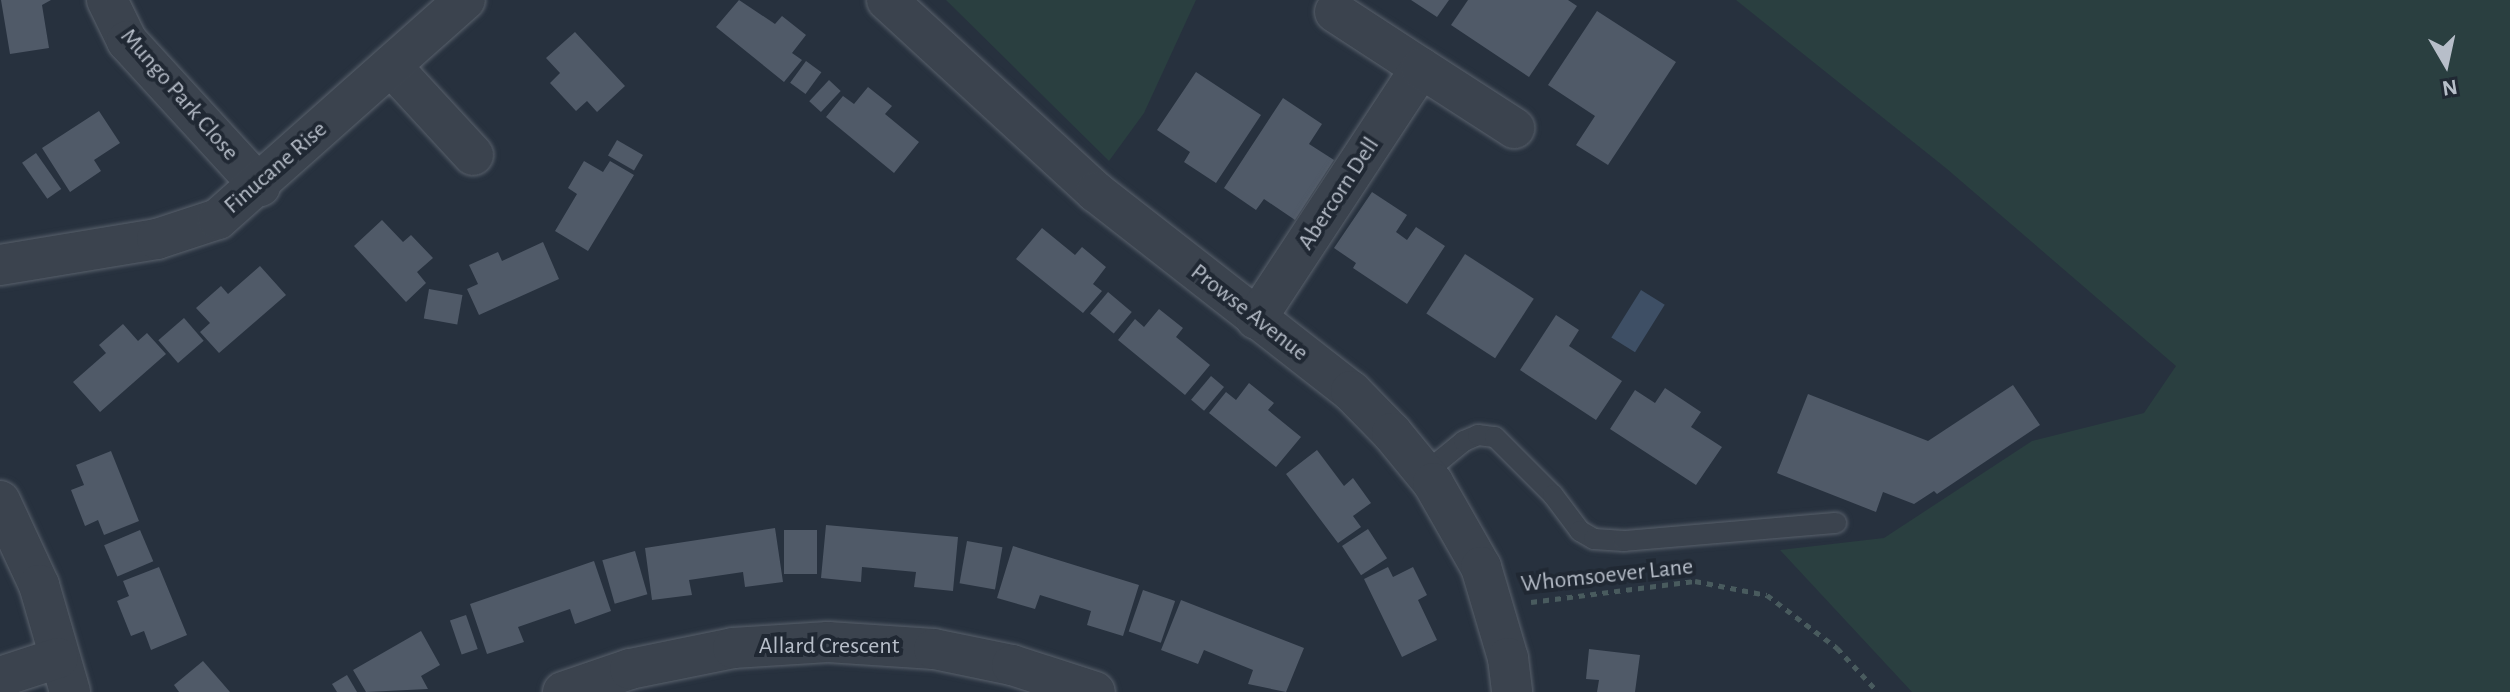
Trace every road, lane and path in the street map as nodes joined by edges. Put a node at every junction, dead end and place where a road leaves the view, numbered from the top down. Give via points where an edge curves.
1 (107, 0) edge
2 (465, 0) edge
3 (887, 0) edge
4 (1335, 12) dead end
5 (391, 66) junction
6 (1421, 68) junction
7 (1514, 128) dead end
8 (473, 155) dead end
9 (260, 186) junction
10 (0, 265) edge
11 (1256, 319) junction
12 (1425, 473) junction
13 (0, 501) edge
14 (1836, 523) dead end
15 (1494, 607) junction
16 (64, 675) edge
17 (0, 677) edge
18 (563, 692) edge
19 (1095, 692) edge
20 (1512, 692) edge
21 (1878, 692) edge

1 - 9 street, Mungo Park Close via 127,41
2 - 5 street, Finucane Rise
3 - 11 street, Prowse Avenue via 1096,192
4 - 6 street
5 - 8 street
5 - 9 street, Finucane Rise
6 - 7 street
6 - 11 street, Abercorn Dell
9 - 10 street, Finucane Rise via 218,219 188,231
11 - 12 street, Prowse Avenue via 1351,391
12 - 14 lane via 1464,441 1478,435 1495,437 1553,495 1580,531 1594,539
12 - 15 street, Prowse Avenue via 1474,553
13 - 16 street via 39,585
15 - 20 street, Prowse Avenue
15 - 21 path, Whomsoever Lane via 1695,581 1767,595 1837,648
16 - 17 street
18 - 19 street, Allard Crescent via 630,669 733,648 828,642 934,649 1012,665

